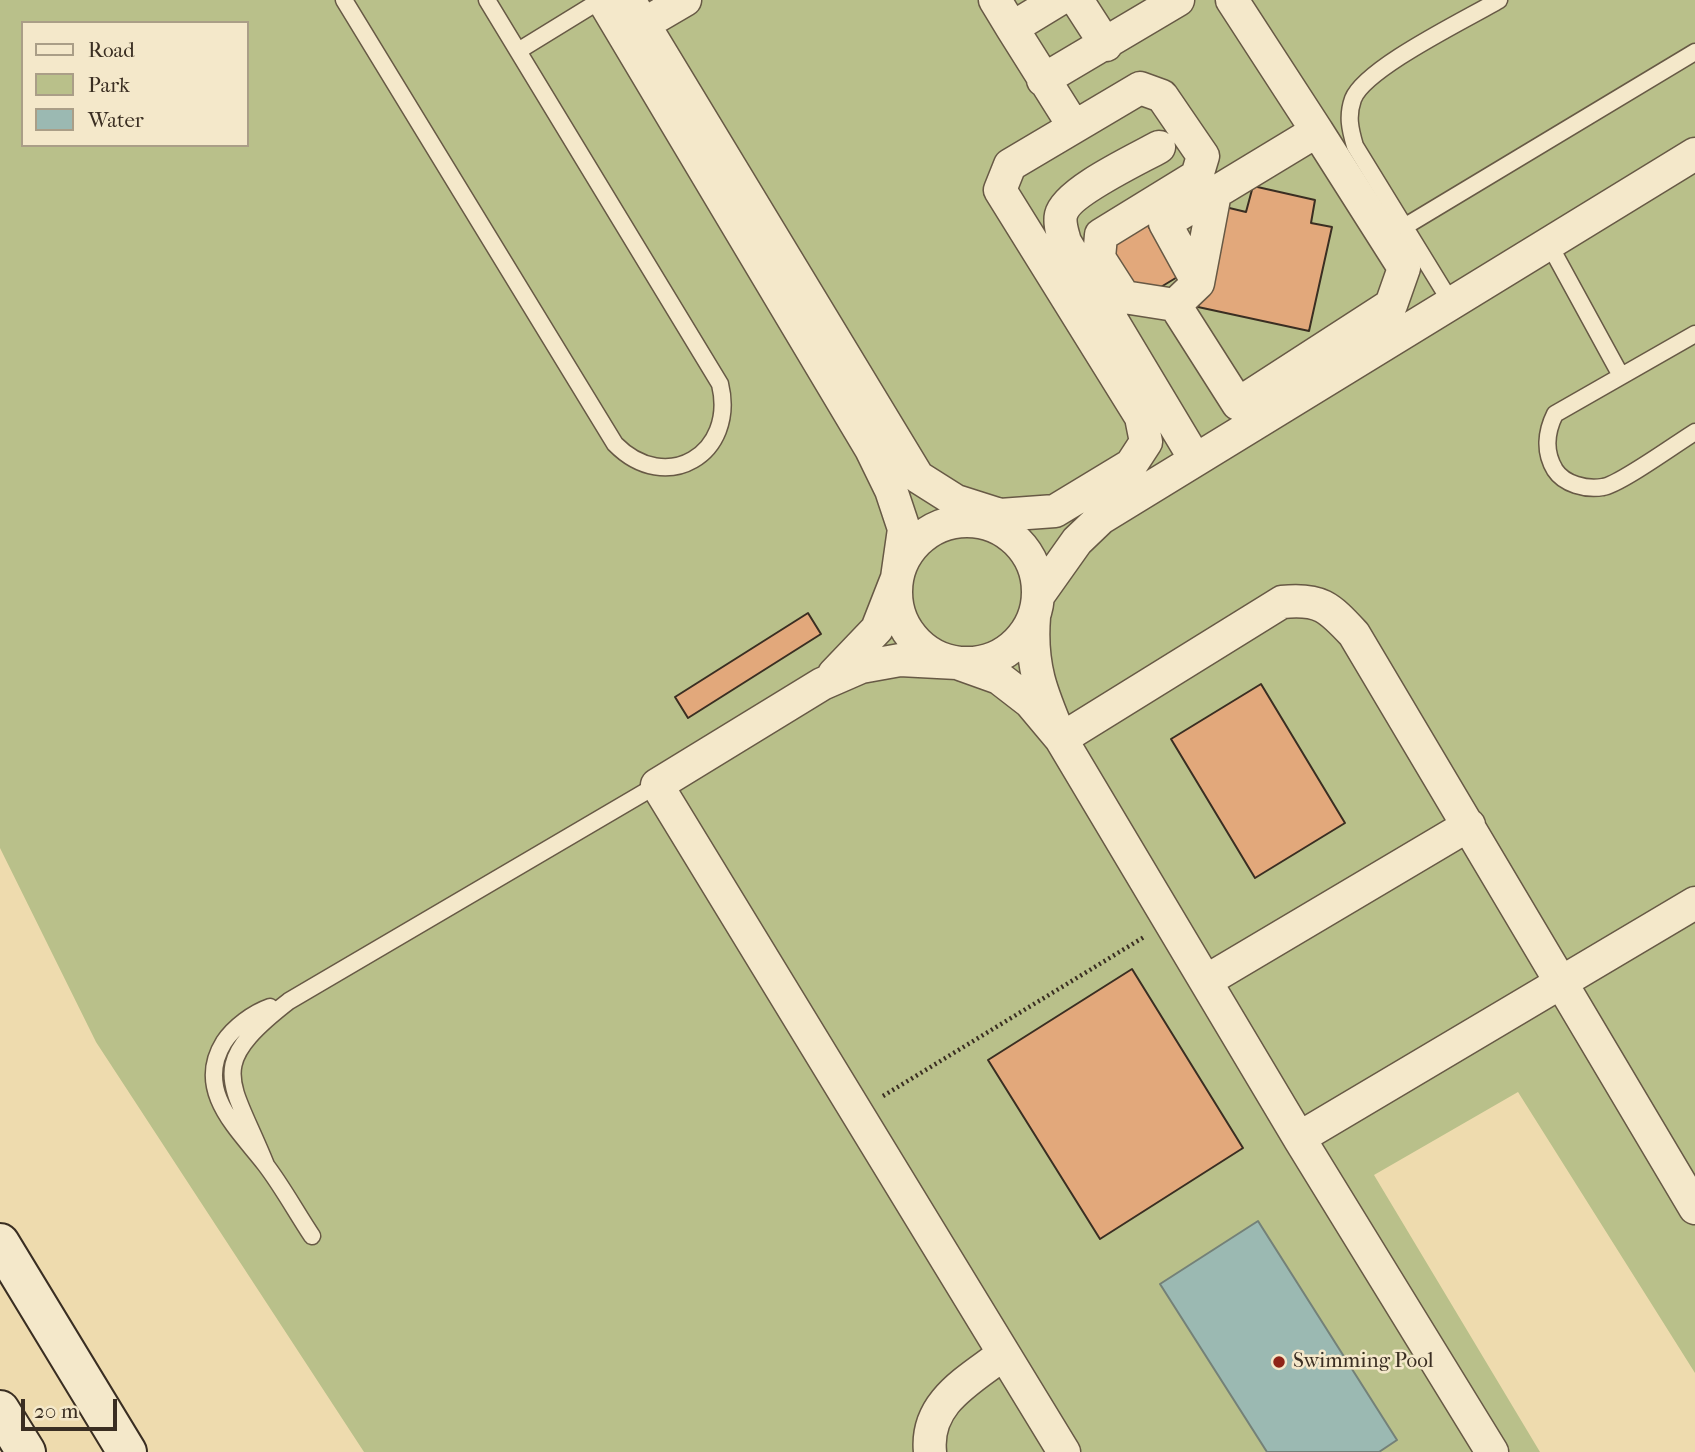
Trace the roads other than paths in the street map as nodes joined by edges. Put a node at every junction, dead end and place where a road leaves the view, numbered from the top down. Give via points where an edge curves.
1 (344, 0) edge
2 (487, 0) edge
3 (602, 0) edge
4 (685, 0) edge
5 (995, 0) edge
6 (1058, 0) edge
7 (1077, 0) edge
8 (1232, 0) edge
9 (1499, 0) edge
10 (1167, 3) edge
11 (636, 12) edge
12 (1012, 28) junction
13 (1106, 46) junction
14 (518, 51) junction
15 (1695, 52) edge
16 (1043, 80) junction
17 (1073, 125) junction
18 (1317, 131) junction
19 (1159, 146) dead end
20 (1695, 155) edge
21 (1215, 193) junction
22 (1405, 227) junction
23 (1549, 244) junction
24 (1198, 283) junction
25 (1452, 304) junction
26 (1175, 305) junction
27 (1695, 334) edge
28 (1620, 374) junction
29 (1695, 432) edge
30 (871, 449) junction
31 (1195, 459) junction
32 (1101, 518) junction
33 (982, 524) junction
34 (897, 578) junction
35 (1036, 607) junction
36 (957, 663) junction
37 (822, 684) junction
38 (1061, 739) junction
39 (657, 785) junction
40 (1469, 825) junction
41 (1695, 903) edge
42 (1562, 980) junction
43 (1206, 981) junction
44 (1299, 1138) junction
45 (1695, 1208) edge
46 (312, 1236) dead end
47 (0, 1242) edge
48 (1002, 1355) junction
49 (0, 1410) edge
50 (26, 1452) edge
51 (127, 1452) edge
52 (930, 1452) edge
53 (1064, 1452) edge
54 (1492, 1452) edge

1 - 14 lane via 615,444 627,455 658,467 691,461 703,453 720,428 724,399 720,384
2 - 14 lane
3 - 14 lane
3 - 30 street
4 - 11 street
5 - 12 street
6 - 12 street
7 - 13 street
8 - 18 street
9 - 22 lane via 1371,75 1354,97 1348,120 1355,146
10 - 13 street
11 - 17 street via 918,477 956,501 1000,515 1055,511 1131,465 1146,442 1141,417 1000,190 1010,165
12 - 16 street
13 - 16 street
15 - 22 lane
16 - 17 street
17 - 26 street via 1140,88 1162,96 1203,156 1197,176 1101,235 1100,258 1124,297
18 - 21 street
18 - 26 street via 1404,268 1391,305 1238,404
19 - 31 street via 1075,196 1061,215 1061,229
20 - 23 street
21 - 24 street
21 - 24 street via 1165,223
22 - 25 lane
23 - 25 street
23 - 28 lane
24 - 26 street
25 - 31 street
27 - 28 lane
28 - 29 lane via 1555,414 1548,429 1549,459 1561,479 1605,488
30 - 33 street via 928,504
30 - 34 street via 904,530
31 - 32 street
32 - 33 street via 1066,529 1029,532
32 - 35 street via 1056,567
33 - 34 street via 942,527 916,542
33 - 35 street via 1012,537 1027,554 1036,574
34 - 36 street via 896,601 916,643
34 - 37 street via 877,629
35 - 36 street via 1021,638 1003,653 981,663
35 - 38 street via 1031,650 1040,690
36 - 37 street via 900,660 861,667
36 - 38 street via 999,678 1030,702
37 - 39 street
38 - 40 street via 1282,602 1307,600 1331,609 1354,634
38 - 43 street
39 - 46 lane via 289,1000 241,1045 230,1072 235,1094 266,1165
39 - 48 street
40 - 42 street
40 - 43 street
41 - 42 street
42 - 44 street
42 - 45 street
43 - 44 street
44 - 54 street
47 - 51 street
48 - 52 street via 939,1408 932,1422
48 - 53 street
49 - 50 street

